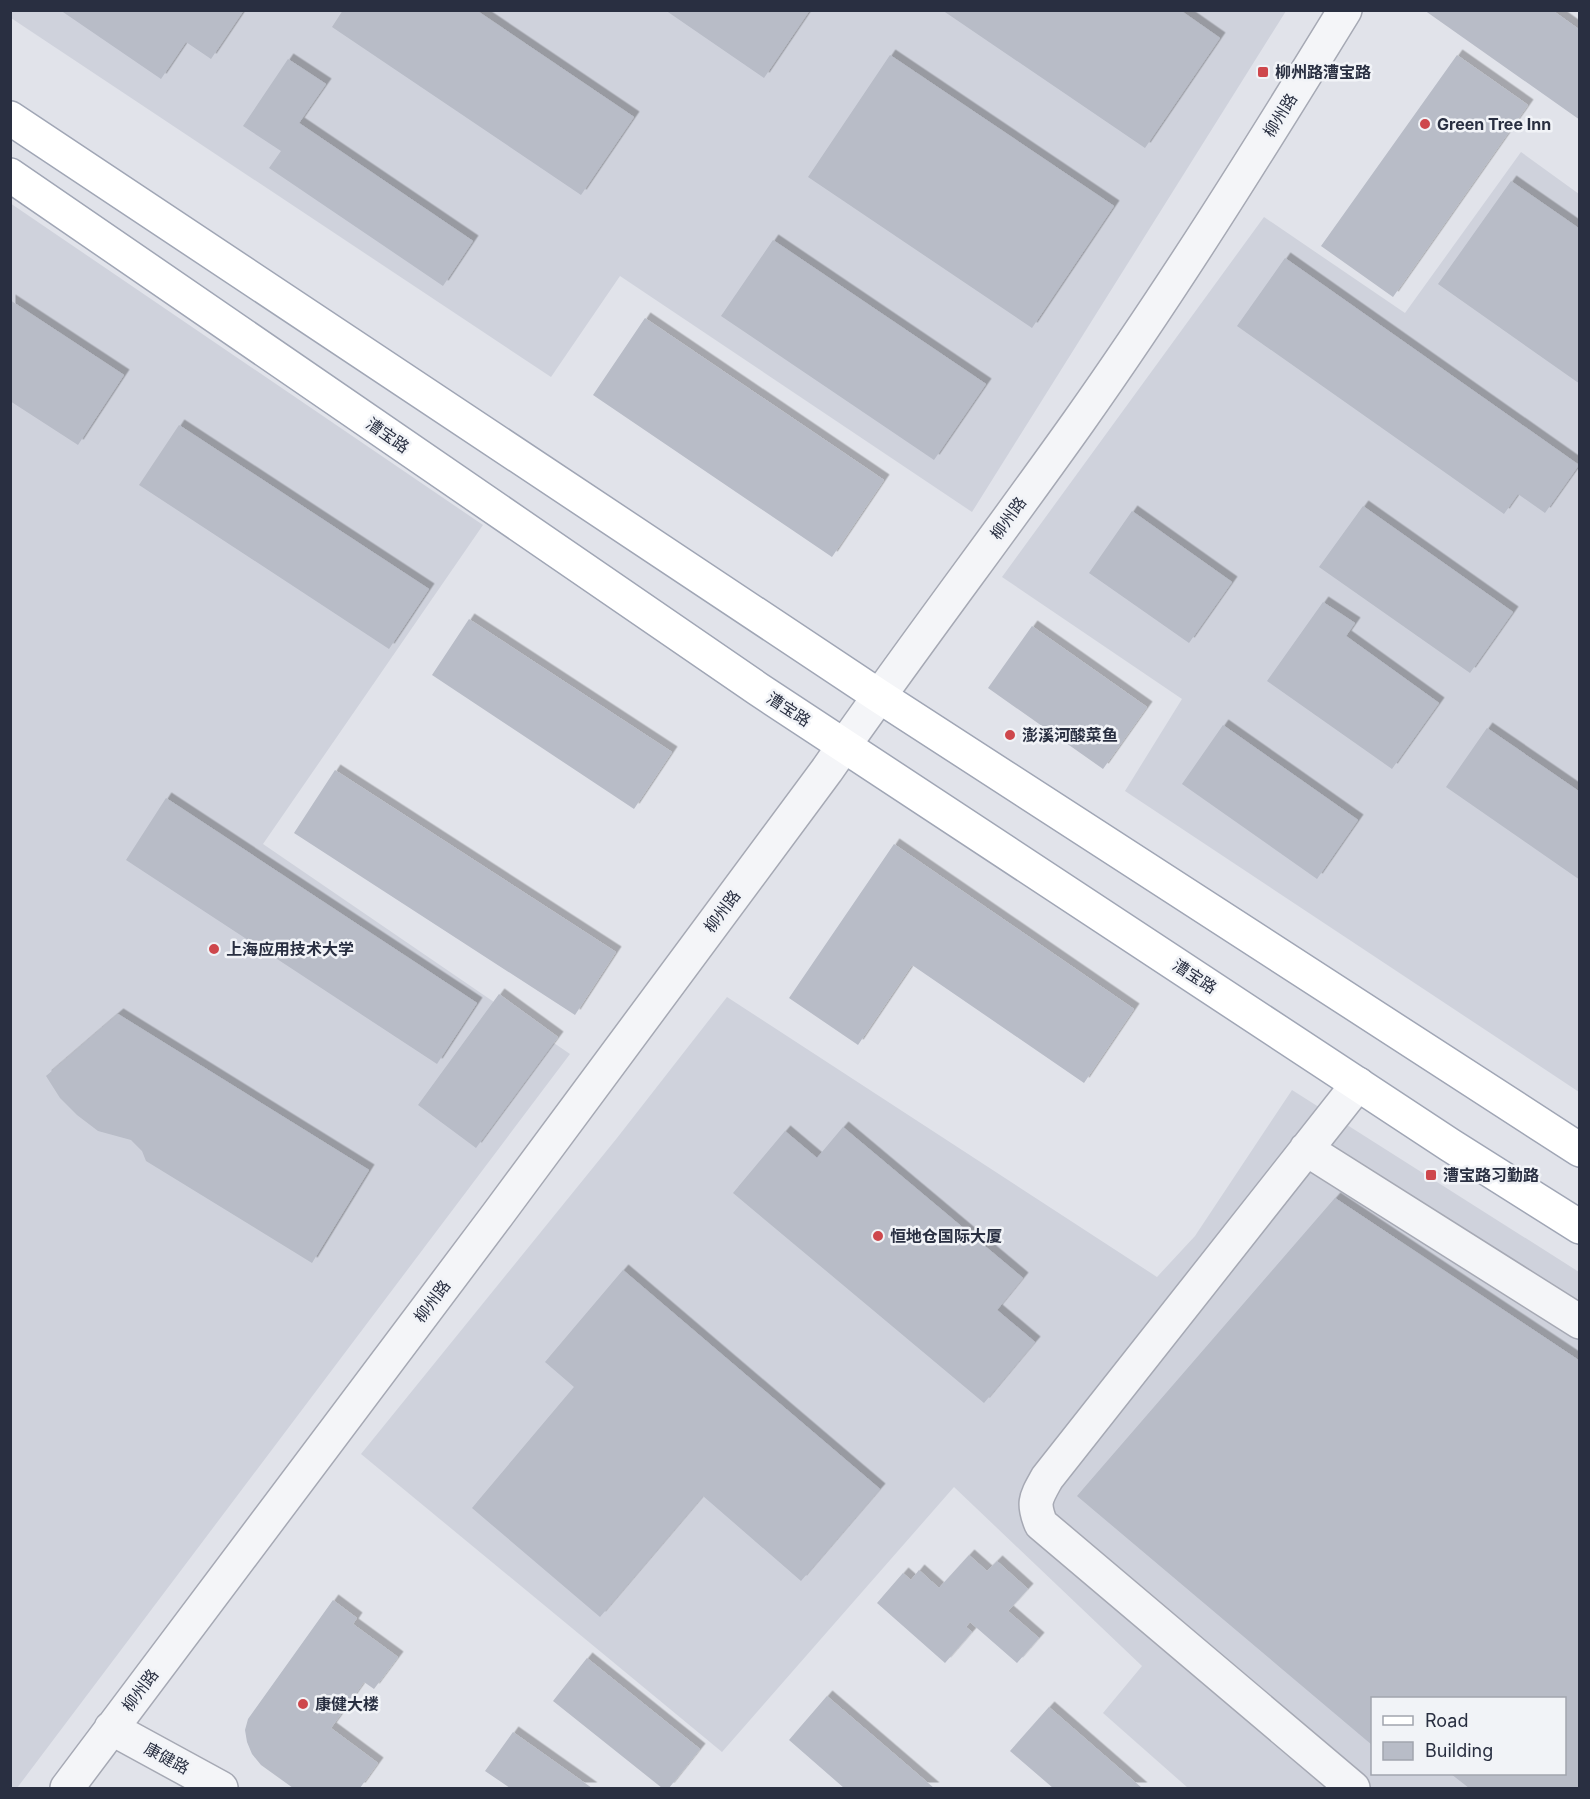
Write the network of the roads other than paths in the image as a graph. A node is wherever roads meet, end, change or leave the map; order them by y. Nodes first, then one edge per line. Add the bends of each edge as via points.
1 (1345, 10) edge
2 (10, 118) edge
3 (10, 175) edge
4 (879, 696) junction
5 (844, 745) junction
6 (1358, 1084) junction
7 (1306, 1149) junction
8 (1580, 1150) edge
9 (1580, 1227) edge
10 (1580, 1322) edge
11 (111, 1728) junction
12 (67, 1788) edge
13 (221, 1788) edge
14 (1353, 1788) edge

1 - 4 street, 柳州路 via 1231,195 1123,357
2 - 4 main road
3 - 5 main road, 漕宝路
4 - 5 street, 柳州路
4 - 8 main road
5 - 6 main road, 漕宝路
5 - 11 street, 柳州路
6 - 7 street
6 - 9 main road, 漕宝路
7 - 10 street
7 - 14 street via 1047,1478 1034,1508 1041,1524
11 - 12 street, 柳州路
11 - 13 street, 康健路

